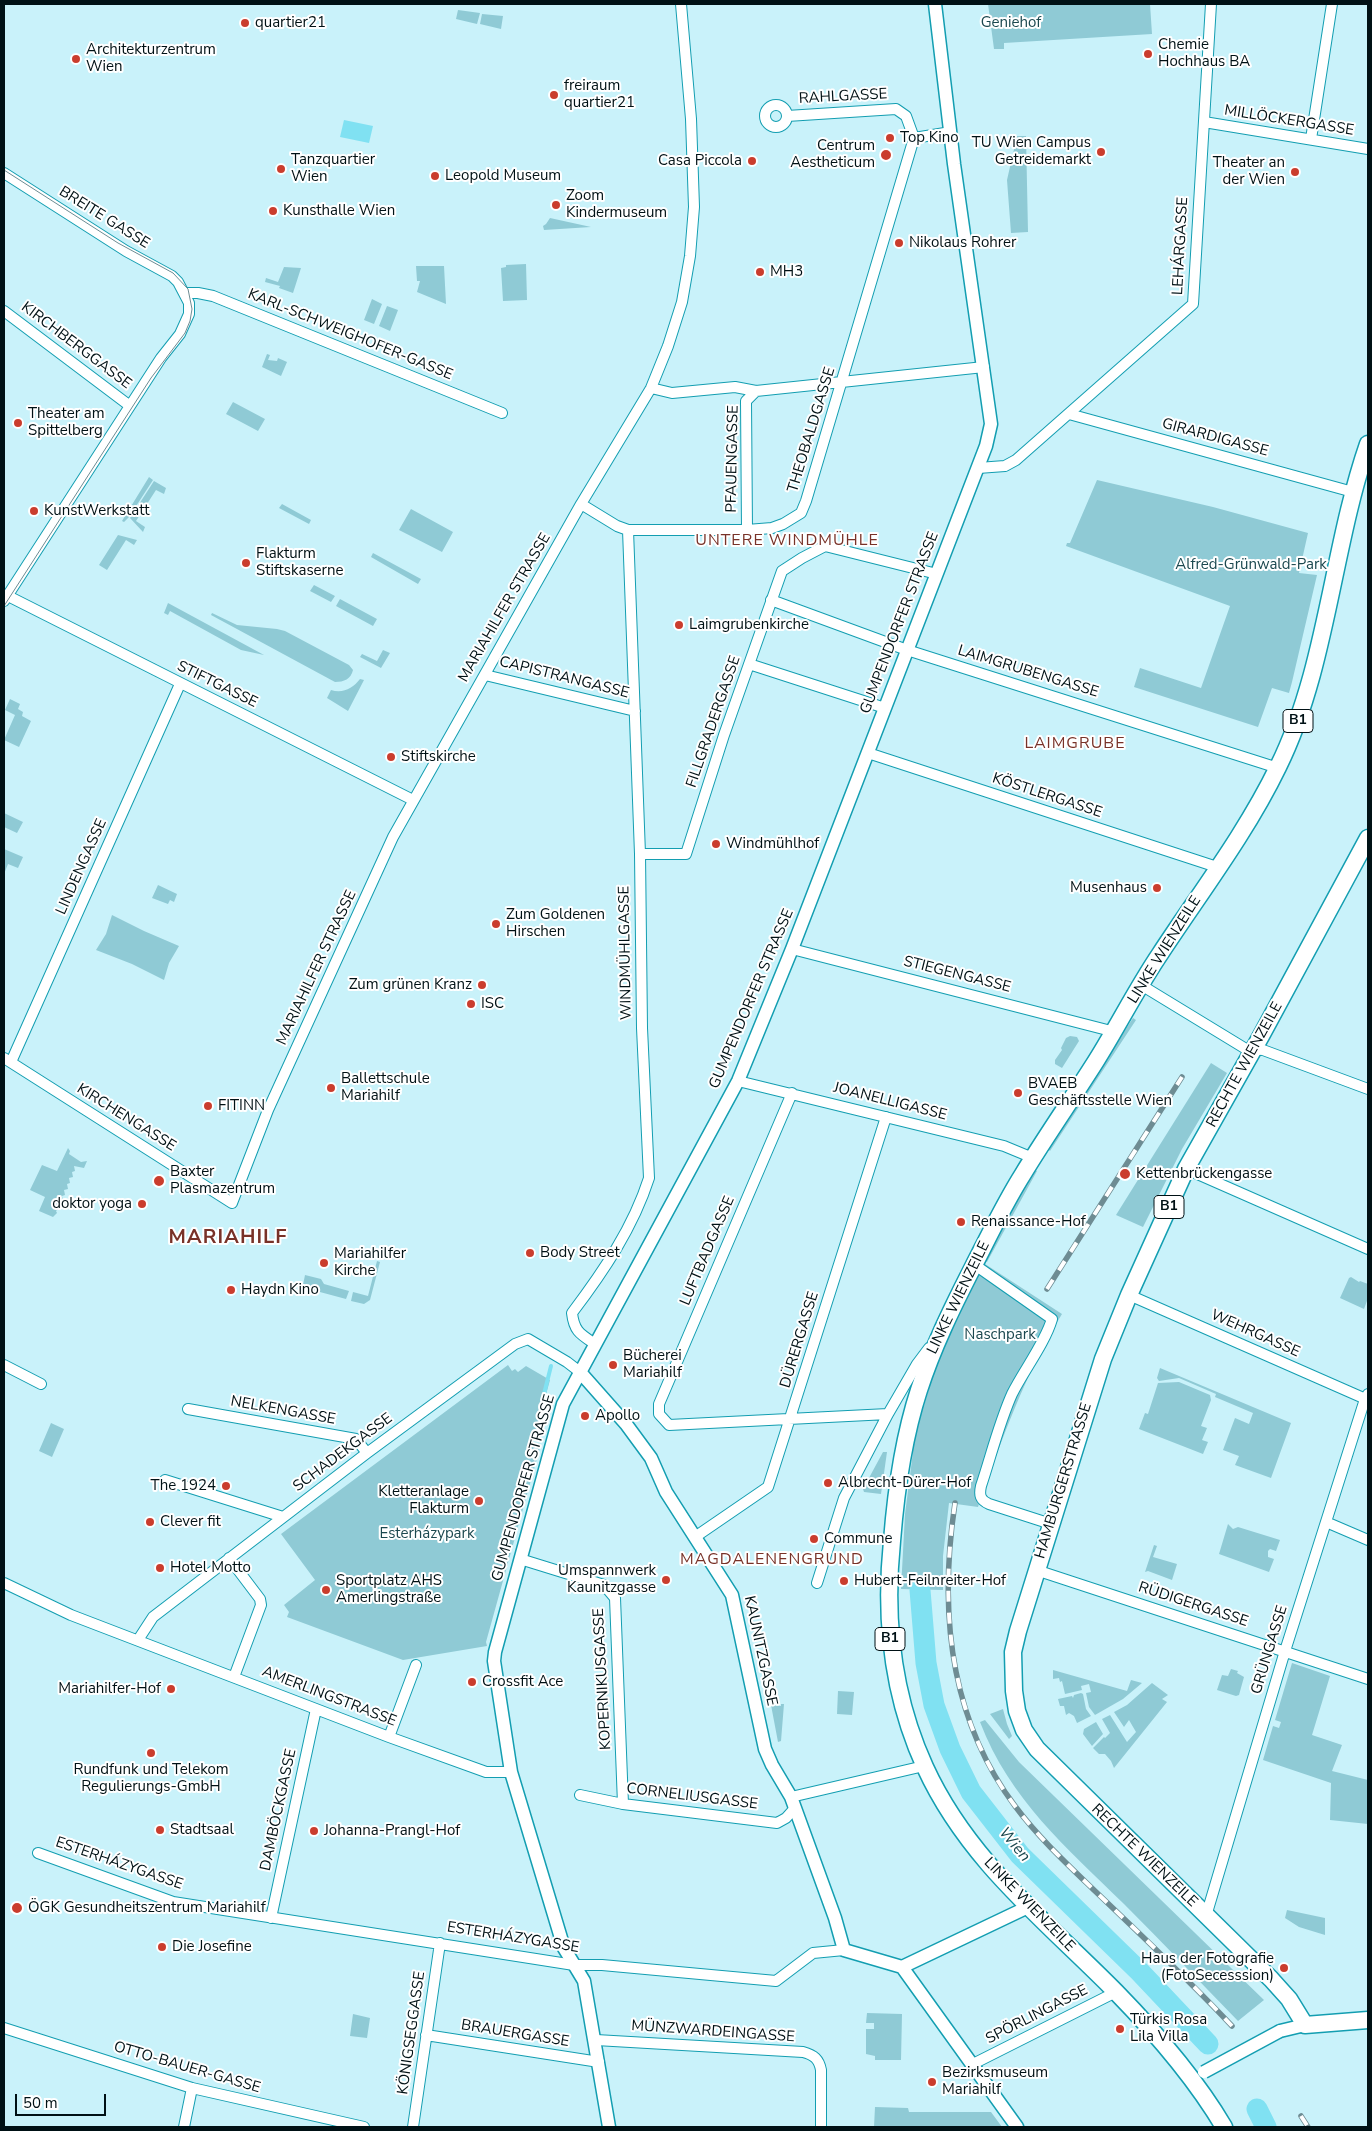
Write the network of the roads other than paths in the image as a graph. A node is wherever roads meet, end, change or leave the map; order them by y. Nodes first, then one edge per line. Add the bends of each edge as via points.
1 (681, 4) edge
2 (935, 4) edge
3 (1211, 4) edge
4 (1332, 4) edge
5 (787, 116) dead end
6 (1204, 122) junction
7 (950, 132) junction
8 (914, 138) junction
9 (1311, 140) junction
10 (1368, 149) edge
11 (4, 173) edge
12 (186, 293) junction
13 (4, 311) edge
14 (984, 367) junction
15 (842, 382) junction
16 (651, 388) junction
17 (756, 391) junction
18 (130, 406) junction
19 (502, 413) dead end
20 (1069, 414) junction
21 (1368, 444) edge
22 (978, 468) junction
23 (1354, 492) junction
24 (581, 504) junction
25 (628, 530) junction
26 (747, 530) junction
27 (937, 574) junction
28 (6, 599) edge
29 (771, 600) junction
30 (907, 650) junction
31 (749, 664) junction
32 (485, 675) junction
33 (180, 684) junction
34 (885, 708) junction
35 (635, 711) junction
36 (868, 753) junction
37 (1278, 768) junction
38 (414, 800) junction
39 (1368, 838) edge
40 (640, 854) junction
41 (1365, 856) edge
42 (1217, 867) junction
43 (792, 949) junction
44 (1141, 985) junction
45 (1114, 1032) junction
46 (1254, 1050) junction
47 (7, 1060) edge
48 (738, 1082) junction
49 (1368, 1089) edge
50 (792, 1093) junction
51 (886, 1116) junction
52 (1032, 1158) junction
53 (1186, 1169) junction
54 (232, 1203) joint
55 (1368, 1249) edge
56 (974, 1265) junction
57 (1129, 1295) junction
58 (938, 1338) junction
59 (595, 1344) junction
60 (4, 1365) edge
61 (580, 1372) junction
62 (41, 1384) dead end
63 (1367, 1398) edge
64 (188, 1409) dead end
65 (888, 1414) junction
66 (792, 1418) junction
67 (367, 1453) junction
68 (165, 1480) dead end
69 (283, 1517) junction
70 (1326, 1522) junction
71 (1051, 1524) junction
72 (695, 1537) junction
73 (1368, 1540) edge
74 (229, 1558) junction
75 (520, 1559) junction
76 (1036, 1570) junction
77 (4, 1583) edge
78 (817, 1583) dead end
79 (138, 1640) junction
80 (1285, 1652) junction
81 (416, 1665) dead end
82 (1012, 1671) joint
83 (234, 1677) junction
84 (1368, 1679) edge
85 (316, 1709) junction
86 (389, 1737) junction
87 (924, 1766) junction
88 (511, 1772) junction
89 (580, 1795) dead end
90 (793, 1803) junction
91 (623, 1804) junction
92 (38, 1853) dead end
93 (1028, 1907) junction
94 (1206, 1916) junction
95 (271, 1918) junction
96 (440, 1943) junction
97 (844, 1950) junction
98 (574, 1965) junction
99 (902, 1967) junction
100 (1116, 1992) junction
101 (1368, 2020) edge
102 (1305, 2025) junction
103 (4, 2028) edge
104 (426, 2035) junction
105 (596, 2040) junction
106 (599, 2062) junction
107 (971, 2065) junction
108 (1198, 2076) junction
109 (192, 2088) junction
110 (184, 2127) edge
111 (364, 2127) edge
112 (413, 2127) edge
113 (609, 2127) edge
114 (821, 2127) edge
115 (1017, 2127) edge
116 (1224, 2127) edge

1 - 16 street, MARIAHILFER STRASSE via 691,119 694,207 682,302
2 - 7 street, GUMPENDORFER STRASSE
3 - 6 street, LEHÁRGASSE
4 - 9 street
5 - 8 street, RAHLGASSE via 896,109 906,116
6 - 9 street, MILLÖCKERGASSE
6 - 20 street, LEHÁRGASSE via 1193,304
7 - 8 street
7 - 14 street, GUMPENDORFER STRASSE
8 - 15 street, THEOBALDGASSE
9 - 10 street, MILLÖCKERGASSE
11 - 12 street, BREITE GASSE via 126,251 172,276
12 - 18 street via 189,314 185,327
12 - 19 street, KARL-SCHWEIGHOFER-GASSE via 213,296
13 - 18 street, KIRCHBERGGASSE
14 - 15 street
14 - 22 street, GUMPENDORFER STRASSE via 991,424
15 - 17 street
15 - 26 street, THEOBALDGASSE via 801,513 777,526
16 - 17 street via 672,393 735,387
16 - 24 street, MARIAHILFER STRASSE
17 - 26 street, PFAUENGASSE via 746,401
18 - 28 street
20 - 22 street, LEHÁRGASSE via 1011,463
20 - 23 street, GIRARDIGASSE
21 - 23 main road, LINKE WIENZEILE / B1
22 - 27 street, GUMPENDORFER STRASSE
23 - 37 main road, LINKE WIENZEILE / B1 via 1308,688
24 - 25 street, THEOBALDGASSE
24 - 32 street, MARIAHILFER STRASSE
25 - 26 street, THEOBALDGASSE
25 - 35 street, WINDMÜHLGASSE
27 - 29 street, FILLGRADERGASSE via 825,546 782,571
27 - 30 street, GUMPENDORFER STRASSE
28 - 33 street, STIFTGASSE
29 - 30 street, LAIMGRUBENGASSE
29 - 31 street, FILLGRADERGASSE
30 - 34 street, GUMPENDORFER STRASSE
30 - 37 street, LAIMGRUBENGASSE
31 - 34 street
31 - 40 street, FILLGRADERGASSE via 686,854
32 - 35 street, CAPISTRANGASSE
32 - 38 street, MARIAHILFER STRASSE
33 - 38 street, STIFTGASSE
33 - 47 street, LINDENGASSE
34 - 36 street, GUMPENDORFER STRASSE
35 - 40 street, WINDMÜHLGASSE
36 - 42 street, KÖSTLERGASSE
36 - 43 street, GUMPENDORFER STRASSE
37 - 42 main road, LINKE WIENZEILE / B1
38 - 54 street, MARIAHILFER STRASSE via 393,837 268,1110
39 - 41 main road, RECHTE WIENZEILE / B1
40 - 59 street, WINDMÜHLGASSE via 648,1178 641,1202 611,1258 572,1313 573,1324 579,1333
41 - 46 main road, RECHTE WIENZEILE / B1
42 - 44 main road, LINKE WIENZEILE / B1
43 - 45 street, STIEGENGASSE
43 - 48 street, GUMPENDORFER STRASSE
44 - 45 main road, LINKE WIENZEILE / B1
44 - 46 street via 1242,1048
45 - 52 main road, LINKE WIENZEILE / B1
46 - 49 street via 1263,1050
46 - 53 main road, RECHTE WIENZEILE / B1
47 - 54 street, KIRCHENGASSE
48 - 50 street, JOANELLIGASSE
48 - 59 street, GUMPENDORFER STRASSE
50 - 51 street, JOANELLIGASSE
50 - 66 street, LUFTBADGASSE via 660,1404 659,1414 669,1425
51 - 52 street, JOANELLIGASSE via 1011,1148
51 - 66 street, DÜRERGASSE
52 - 56 main road, LINKE WIENZEILE / B1
53 - 55 street
53 - 57 main road, RECHTE WIENZEILE / B1
56 - 58 main road, LINKE WIENZEILE / B1
56 - 71 street via 1052,1319 1012,1396 980,1496 989,1504
57 - 63 street, WEHRGASSE
57 - 71 main road, HAMBURGERSTRASSE / B1 via 1103,1359
58 - 65 street via 917,1364
58 - 87 main road, LINKE WIENZEILE / B1 via 917,1396 906,1439 896,1500 889,1581 888,1620 896,1676 908,1725
59 - 61 street, GUMPENDORFER STRASSE
60 - 62 street
61 - 67 street, SCHADEKGASSE via 528,1339 515,1344
61 - 72 street, KAUNITZGASSE via 651,1458 666,1492
61 - 75 street, GUMPENDORFER STRASSE via 566,1396
63 - 70 street, GRÜNGASSE
64 - 67 street, NELKENGASSE via 356,1439
65 - 66 street
65 - 78 street via 844,1498
66 - 72 street, DÜRERGASSE via 768,1488
67 - 69 street, SCHADEKGASSE
68 - 69 street
69 - 74 street, SCHADEKGASSE
70 - 73 street
70 - 80 street, GRÜNGASSE
71 - 76 main road, HAMBURGERSTRASSE / B1
72 - 90 street, KAUNITZGASSE via 732,1595 765,1749
74 - 79 street, SCHADEKGASSE via 153,1617
74 - 83 street via 260,1599 261,1605
75 - 88 street, GUMPENDORFER STRASSE via 494,1662
75 - 91 street, KOPERNIKUSGASSE via 604,1585 614,1598
76 - 80 street, RÜDIGERGASSE
76 - 82 main road, HAMBURGERSTRASSE / B1 via 1018,1630
77 - 79 street, AMERLINGSTRASSE via 71,1615
79 - 83 street, AMERLINGSTRASSE
80 - 84 street, RÜDIGERGASSE
80 - 94 street, GRÜNGASSE
81 - 86 street
82 - 94 main road, RECHTE WIENZEILE / B1 via 1017,1711 1024,1730 1037,1749
83 - 85 street, AMERLINGSTRASSE
85 - 86 street, AMERLINGSTRASSE
85 - 95 street, DAMBÖCKGASSE
86 - 88 street, AMERLINGSTRASSE via 486,1772
87 - 90 street
87 - 93 main road, LINKE WIENZEILE / B1 via 965,1836 993,1872
88 - 98 street, GUMPENDORFER STRASSE via 564,1948
89 - 91 street, CORNELIUSGASSE
90 - 91 street, CORNELIUSGASSE via 786,1818 777,1822
90 - 97 street, KAUNITZGASSE
92 - 95 street, ESTERHÁZYGASSE via 173,1902
93 - 99 street
93 - 100 main road, LINKE WIENZEILE / B1
94 - 102 main road, RECHTE WIENZEILE / B1 via 1271,1979 1292,2003
95 - 96 street, ESTERHÁZYGASSE
96 - 98 street, ESTERHÁZYGASSE
96 - 104 street, KÖNIGSEGGASSE
97 - 98 street, ESTERHÁZYGASSE via 813,1953 776,1981
97 - 99 street, ESTERHÁZYGASSE
98 - 105 street, GUMPENDORFER STRASSE via 584,1981
99 - 107 street
100 - 107 street, SPÖRLINGASSE
100 - 108 main road, LINKE WIENZEILE / B1
101 - 102 main road
102 - 108 street, bridge via 1280,2031
103 - 109 street, OTTO-BAUER-GASSE
104 - 106 street, BRAUERGASSE
104 - 112 street, KÖNIGSEGGASSE
105 - 106 street, GUMPENDORFER STRASSE
105 - 114 street, MÜNZWARDEINGASSE via 813,2055 821,2070
106 - 113 street, GUMPENDORFER STRASSE
107 - 115 street
108 - 116 main road, LINKE WIENZEILE / B1
109 - 110 street
109 - 111 street, OTTO-BAUER-GASSE

